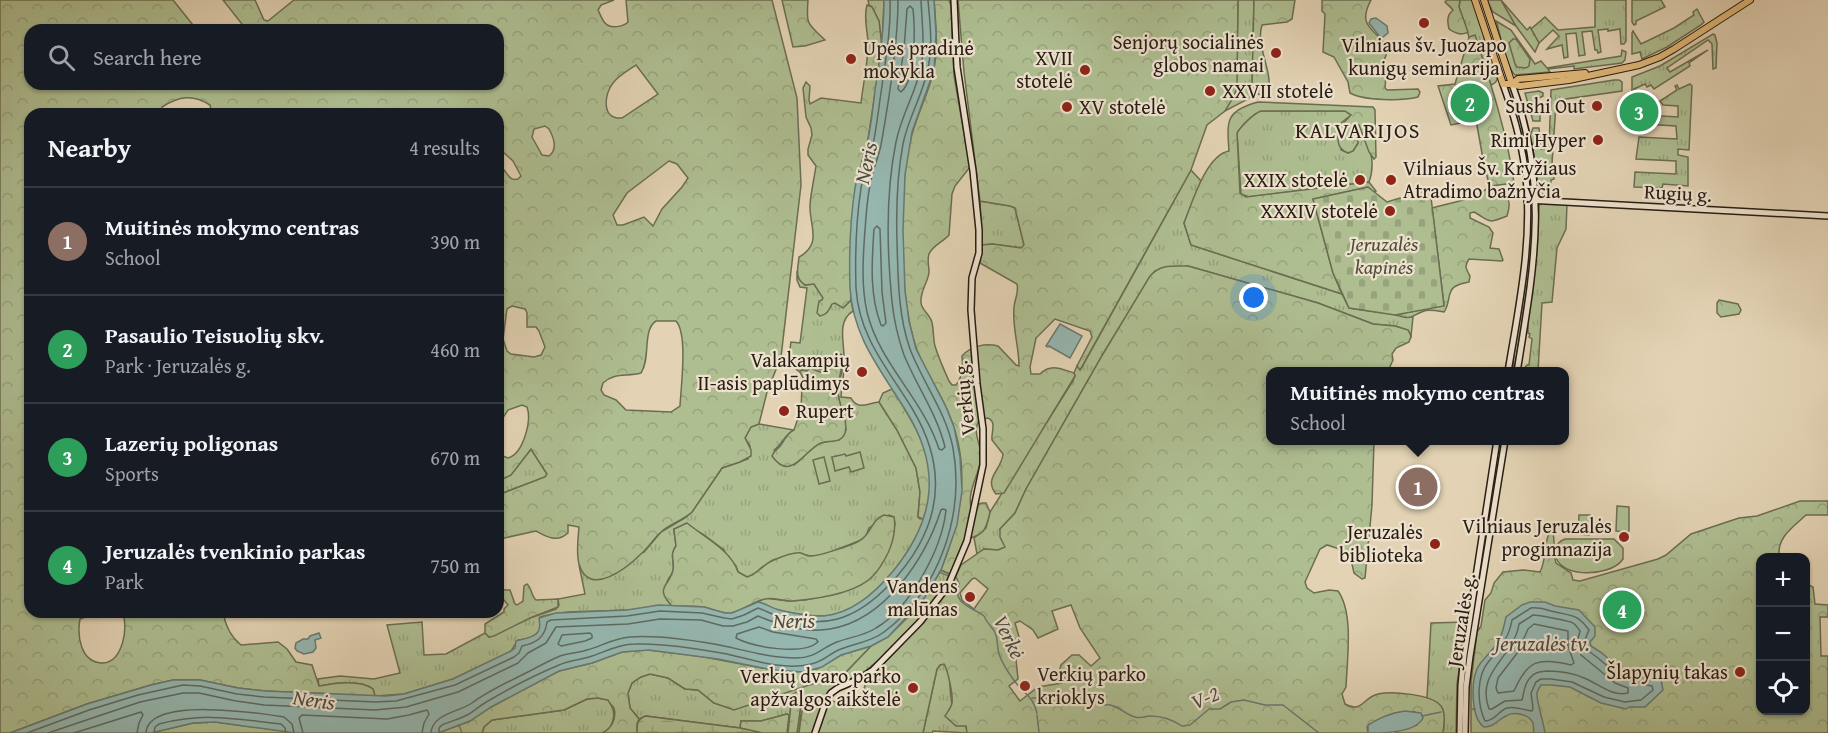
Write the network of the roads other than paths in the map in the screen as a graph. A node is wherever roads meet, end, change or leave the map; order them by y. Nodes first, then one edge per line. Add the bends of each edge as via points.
1 (954, 0) edge
2 (1475, 0) edge
3 (1484, 0) edge
4 (1750, 0) edge
5 (1503, 84) junction
6 (1512, 84) junction
7 (1527, 200) junction
8 (1536, 200) junction
9 (1828, 216) edge
10 (1509, 367) edge
11 (1517, 367) edge
12 (1496, 445) edge
13 (1504, 445) edge
14 (815, 733) edge
15 (1460, 733) edge
16 (1465, 733) edge

1 - 14 main road, Verkių g. via 957,67 979,230 980,253 972,278 971,310 983,465 967,541 948,586 920,622 873,670 831,693
2 - 5 main road
3 - 6 main road
4 - 6 main road via 1660,57 1639,65 1596,73 1557,74
5 - 6 main road
5 - 7 main road via 1520,142
6 - 8 main road via 1529,143
7 - 8 main road, Rugių g.
7 - 10 main road via 1526,262
8 - 9 main road, Rugių g.
8 - 11 main road via 1533,273
12 - 15 main road, Jeruzalės g. via 1464,655
13 - 16 main road, Jeruzalės g. via 1470,656

